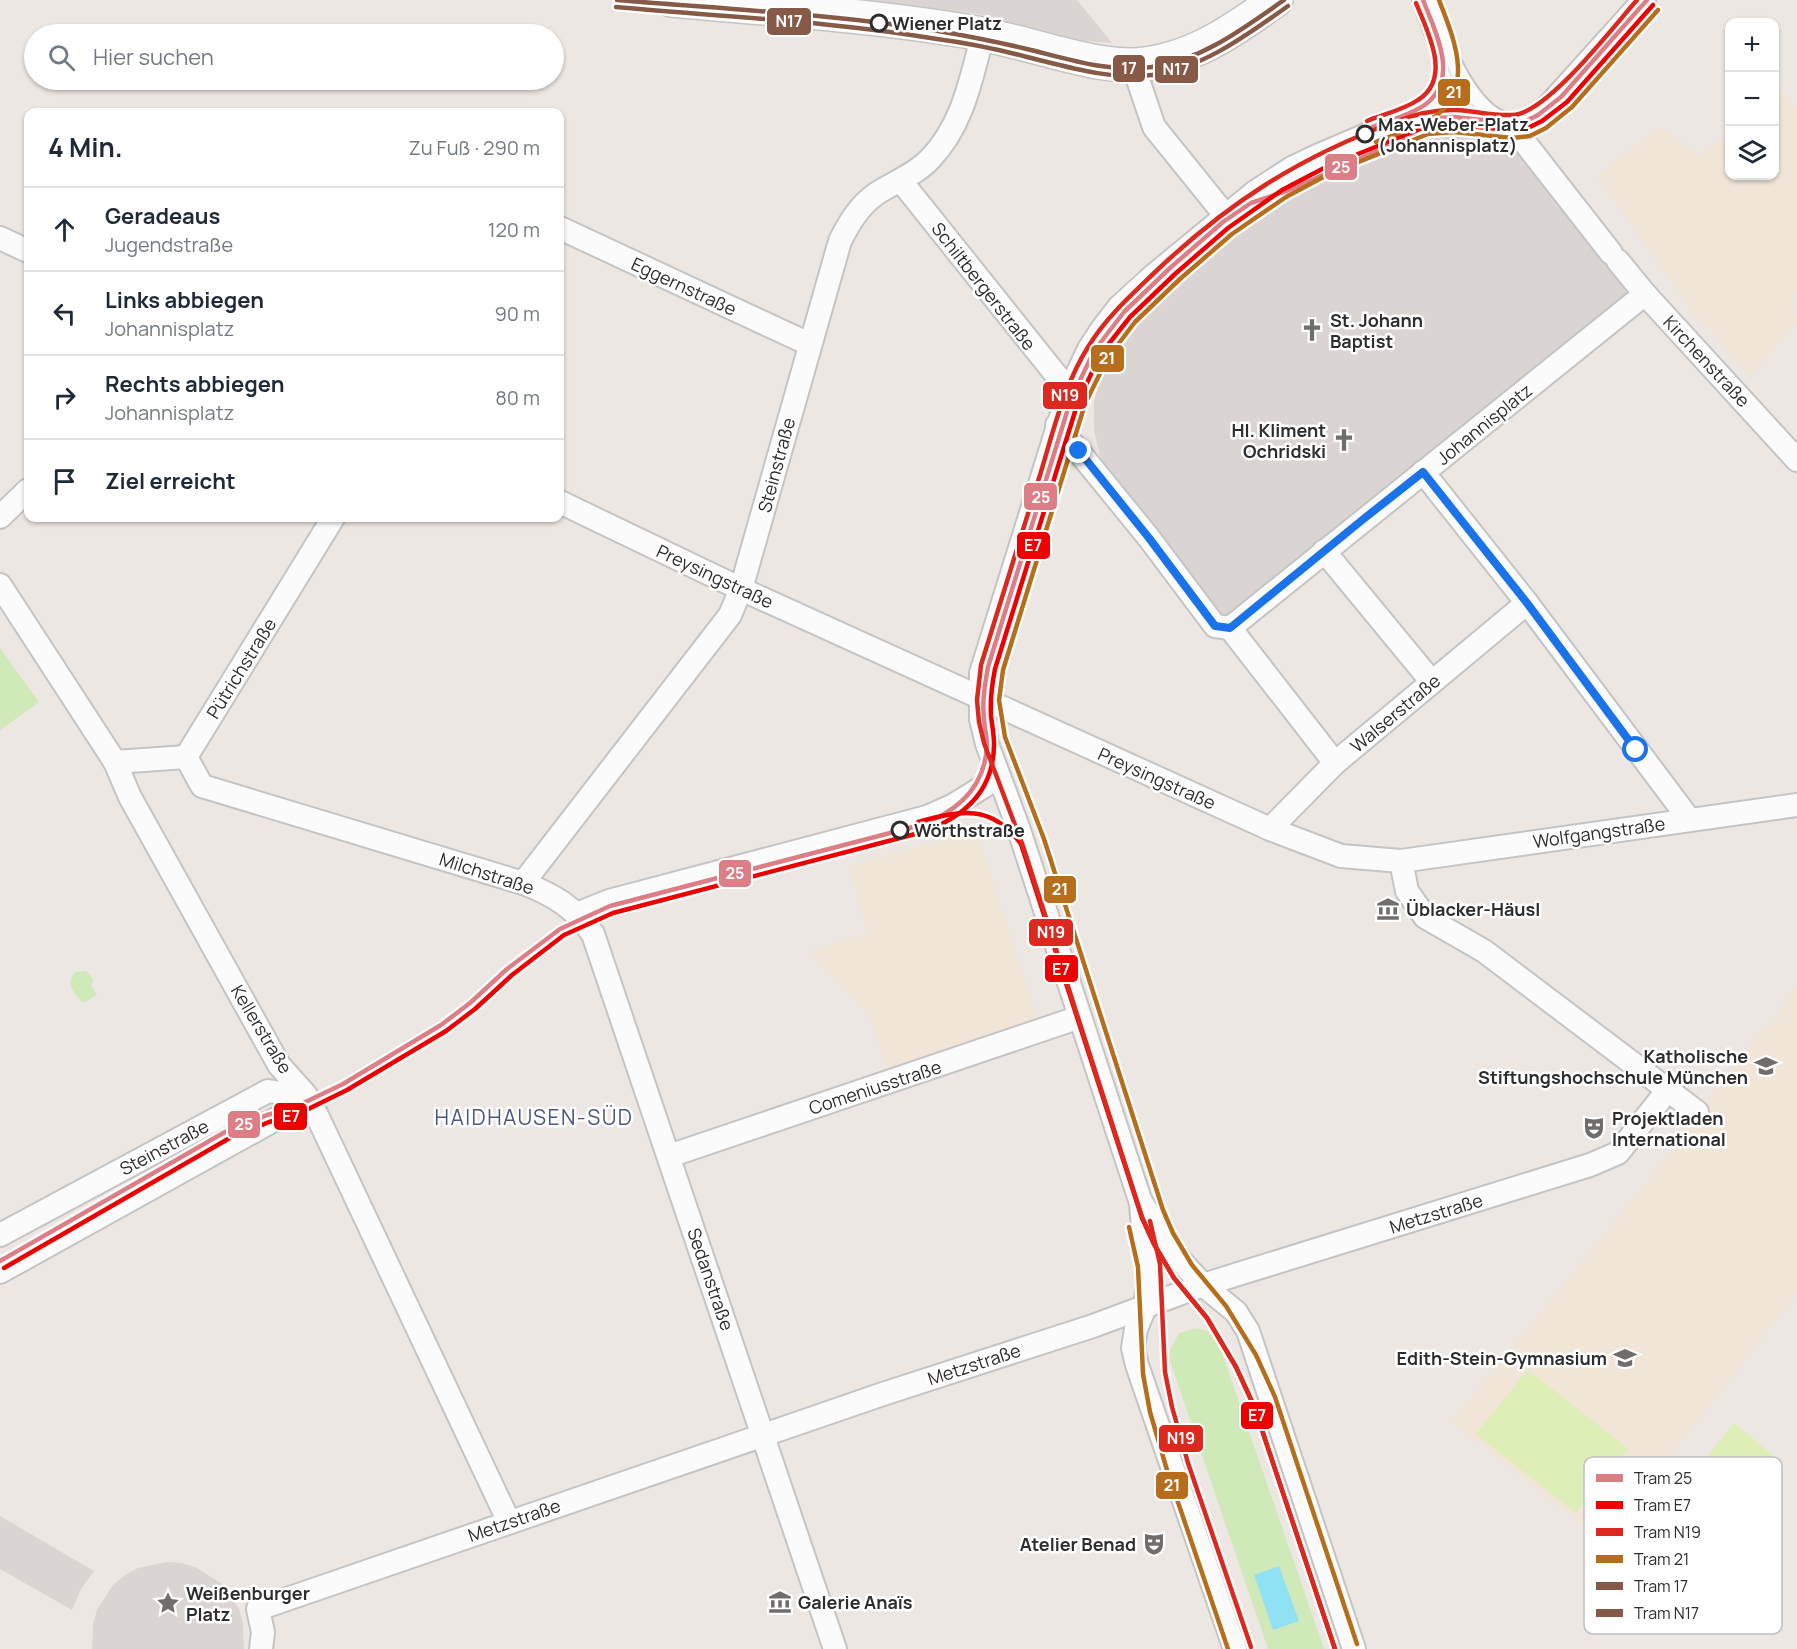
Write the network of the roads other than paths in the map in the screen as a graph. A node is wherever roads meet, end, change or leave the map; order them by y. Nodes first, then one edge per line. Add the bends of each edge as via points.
1 (671, 0) edge
2 (1276, 0) edge
3 (1424, 0) edge
4 (1644, 0) edge
5 (983, 34) junction
6 (1443, 51) junction
7 (1133, 65) junction
8 (1400, 120) junction
9 (1508, 124) junction
10 (901, 181) junction
11 (1225, 215) junction
12 (564, 230) edge
13 (0, 238) edge
14 (24, 249) edge
15 (1645, 294) junction
16 (809, 344) junction
17 (1069, 391) junction
18 (1058, 425) junction
19 (1797, 460) edge
20 (1423, 472) junction
21 (24, 494) edge
22 (564, 504) edge
23 (0, 517) edge
24 (331, 522) edge
25 (1324, 551) junction
26 (0, 585) edge
27 (741, 589) junction
28 (1527, 603) junction
29 (1230, 628) junction
30 (1432, 682) junction
31 (980, 698) junction
32 (186, 757) junction
33 (115, 762) junction
34 (1335, 763) junction
35 (999, 777) junction
36 (1797, 805) edge
37 (1689, 819) junction
38 (1270, 829) junction
39 (1401, 861) junction
40 (524, 883) junction
41 (577, 914) junction
42 (1080, 1017) junction
43 (1667, 1090) junction
44 (307, 1097) junction
45 (1697, 1112) dead end
46 (669, 1156) junction
47 (1140, 1200) junction
48 (0, 1235) edge
49 (0, 1272) edge
50 (1203, 1285) junction
51 (1145, 1307) junction
52 (762, 1435) junction
53 (509, 1522) junction
54 (261, 1649) edge
55 (835, 1649) edge
56 (1235, 1649) edge
57 (1354, 1649) edge

1 - 5 main road via 878,18
2 - 7 main road via 1205,46 1173,58
3 - 6 street, Kirchenstraße
4 - 9 street via 1543,112 1531,120
5 - 7 main road via 1092,61
5 - 10 street, Steinstraße via 965,101 949,137 929,161
6 - 8 street via 1447,75 1441,93 1426,108
6 - 9 street, Kirchenstraße via 1474,101 1488,116
7 - 11 street via 1154,127
8 - 9 street via 1449,114
8 - 11 street via 1292,168
9 - 15 street, Kirchenstraße
10 - 16 street, Steinstraße via 876,195 849,222
10 - 17 street, Schiltbergerstraße
11 - 17 street via 1119,307 1089,349
12 - 16 street, Eggernstraße
13 - 14 street
15 - 19 street, Kirchenstraße
15 - 20 street, Johannisplatz
16 - 27 street, Steinstraße
17 - 18 street
18 - 29 street via 1215,626
18 - 31 street via 981,673
20 - 25 street, Johannisplatz
20 - 28 street
21 - 23 street
22 - 27 street, Preysingstraße
24 - 32 street, Pütrichstraße
25 - 29 street, Johannisplatz
25 - 30 street
26 - 33 street, Kellerstraße
27 - 31 street, Preysingstraße
27 - 40 street, Steinstraße via 730,615
28 - 30 street, Walserstraße
28 - 37 street
29 - 34 street
30 - 34 street, Walserstraße
31 - 35 street via 984,731
31 - 38 street, Preysingstraße
32 - 33 street
32 - 40 street, Milchstraße via 202,786
33 - 44 street, Kellerstraße via 130,797 279,1065
34 - 38 street, Walserstraße
35 - 41 street via 927,817 609,901
35 - 42 street
36 - 37 street, Wolfgangstraße
37 - 39 street, Wolfgangstraße
38 - 39 street, Preysingstraße via 1341,856
39 - 43 street via 1407,891 1425,917 1484,951
40 - 41 street, Milchstraße
41 - 46 street, Sedanstraße via 593,934
42 - 46 street, Comeniusstraße
42 - 47 street
43 - 45 street
43 - 50 street, Metzstraße via 1618,1153 1590,1165
44 - 48 street, Steinstraße via 268,1091
44 - 49 street, Steinstraße via 283,1115
44 - 53 street, Kellerstraße
46 - 52 street, Sedanstraße
47 - 50 street via 1164,1239
47 - 51 street via 1148,1284
50 - 51 street, Metzstraße
50 - 57 street via 1236,1312 1248,1331
51 - 52 street, Metzstraße
51 - 56 street via 1133,1348 1137,1365
52 - 53 street, Metzstraße
52 - 55 street, Sedanstraße
53 - 54 street, Metzstraße via 258,1609 263,1632

